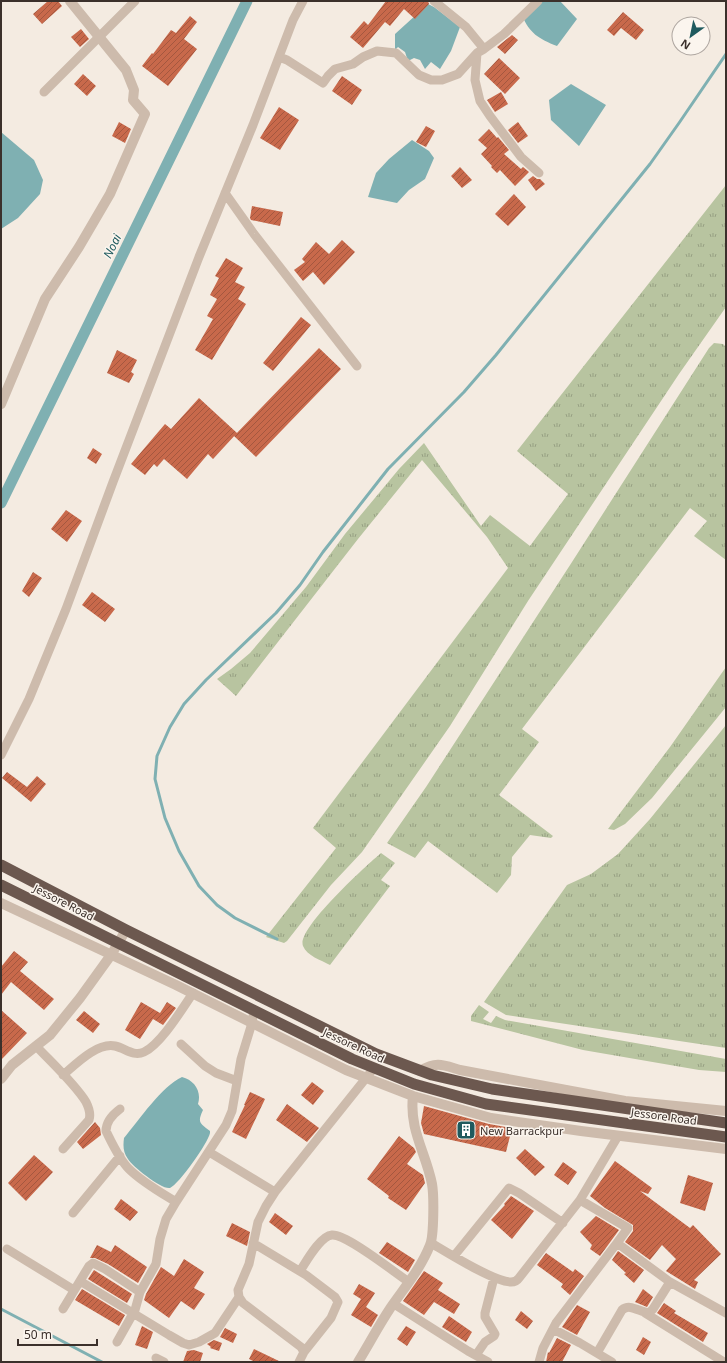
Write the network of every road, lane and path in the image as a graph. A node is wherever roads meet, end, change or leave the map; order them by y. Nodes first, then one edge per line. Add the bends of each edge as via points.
1 (70, 1) edge
2 (136, 1) edge
3 (303, 1) edge
4 (434, 1) edge
5 (538, 1) edge
6 (99, 36) junction
7 (480, 51) junction
8 (279, 57) junction
9 (44, 92) dead end
10 (539, 172) dead end
11 (225, 193) junction
12 (357, 366) dead end
13 (1, 404) edge
14 (1, 755) edge
15 (1, 865) edge
16 (1, 885) edge
17 (1, 903) edge
18 (126, 930) junction
19 (117, 943) junction
20 (111, 955) junction
21 (193, 993) junction
22 (254, 1010) junction
23 (252, 1023) junction
24 (182, 1044) dead end
25 (36, 1046) junction
26 (374, 1068) junction
27 (420, 1071) junction
28 (63, 1075) junction
29 (366, 1078) junction
30 (1, 1079) edge
31 (237, 1081) junction
32 (413, 1096) junction
33 (120, 1109) dead end
34 (726, 1111) edge
35 (726, 1123) edge
36 (618, 1136) junction
37 (726, 1137) edge
38 (63, 1149) dead end
39 (726, 1149) edge
40 (209, 1152) junction
41 (120, 1156) junction
42 (275, 1192) junction
43 (580, 1200) junction
44 (176, 1202) junction
45 (73, 1213) dead end
46 (563, 1223) junction
47 (253, 1243) junction
48 (617, 1243) junction
49 (431, 1244) junction
50 (7, 1248) dead end
51 (454, 1256) junction
52 (300, 1272) junction
53 (494, 1278) junction
54 (80, 1280) junction
55 (409, 1282) junction
56 (670, 1282) junction
57 (74, 1290) junction
58 (140, 1292) junction
59 (239, 1297) junction
60 (394, 1304) junction
61 (63, 1309) dead end
62 (645, 1313) junction
63 (726, 1313) edge
64 (133, 1314) junction
65 (553, 1329) junction
66 (117, 1342) dead end
67 (304, 1352) junction
68 (597, 1353) junction
69 (476, 1355) junction
70 (299, 1362) edge
71 (358, 1362) edge
72 (488, 1362) edge
73 (539, 1362) edge
74 (612, 1362) edge
75 (724, 1362) edge

1 - 6 street
2 - 6 street
3 - 8 street
4 - 7 street via 466,27
5 - 7 street via 504,34
6 - 9 street
6 - 13 street via 126,70 134,90 133,100 145,114 110,194 45,299
7 - 8 street via 458,74 442,80 431,80 419,75 396,53 376,51 352,64 335,69 324,83
7 - 10 street via 475,80 480,101 521,158
8 - 11 street
11 - 12 street
11 - 14 street via 66,609 29,699
15 - 18 highway
16 - 19 highway, Jessore Road
17 - 20 street
18 - 19 street
18 - 27 highway via 376,1054
19 - 20 street
19 - 22 highway, Jessore Road
20 - 21 street
20 - 25 street via 50,1035
21 - 23 street
21 - 28 street via 162,1035 144,1051 132,1053 114,1045 106,1046 86,1055
22 - 23 street
22 - 26 highway, Jessore Road
23 - 29 street
23 - 31 street
24 - 31 street via 205,1066
25 - 28 street
25 - 30 street via 12,1065
26 - 29 street
26 - 37 highway, Jessore Road via 414,1084 486,1104
27 - 34 street via 430,1065 442,1065 625,1101
27 - 35 highway via 492,1090
28 - 38 street via 86,1103 90,1115 85,1126
29 - 32 street
29 - 42 street
31 - 40 street via 232,1111
32 - 36 street via 491,1118
32 - 49 street via 415,1131 432,1186
33 - 41 street via 106,1126 106,1131
36 - 39 street
36 - 43 street
40 - 42 street
40 - 44 street
41 - 44 street via 129,1169
41 - 45 street
42 - 47 street via 258,1222
43 - 46 street
43 - 48 street via 628,1228
44 - 58 street via 166,1219 156,1264
46 - 51 street via 508,1188
46 - 53 street via 516,1281
47 - 52 street
47 - 59 street via 249,1264 238,1290
48 - 56 street
48 - 65 street
49 - 51 street
49 - 55 street
50 - 57 street
51 - 53 street
52 - 55 street via 316,1247 332,1235 356,1245
52 - 67 street via 335,1296 338,1302 331,1318
53 - 69 street via 485,1317 495,1334 485,1342
54 - 57 street
54 - 58 street via 92,1263
54 - 64 street
55 - 60 street
56 - 62 street via 653,1309
56 - 63 street
57 - 61 street
58 - 64 street
59 - 64 street via 215,1333 192,1345 183,1343
59 - 67 street
60 - 69 street
60 - 71 street
62 - 68 street via 626,1307
62 - 75 street
64 - 66 street
65 - 68 street
65 - 73 street
67 - 70 street
68 - 74 street
69 - 72 street

